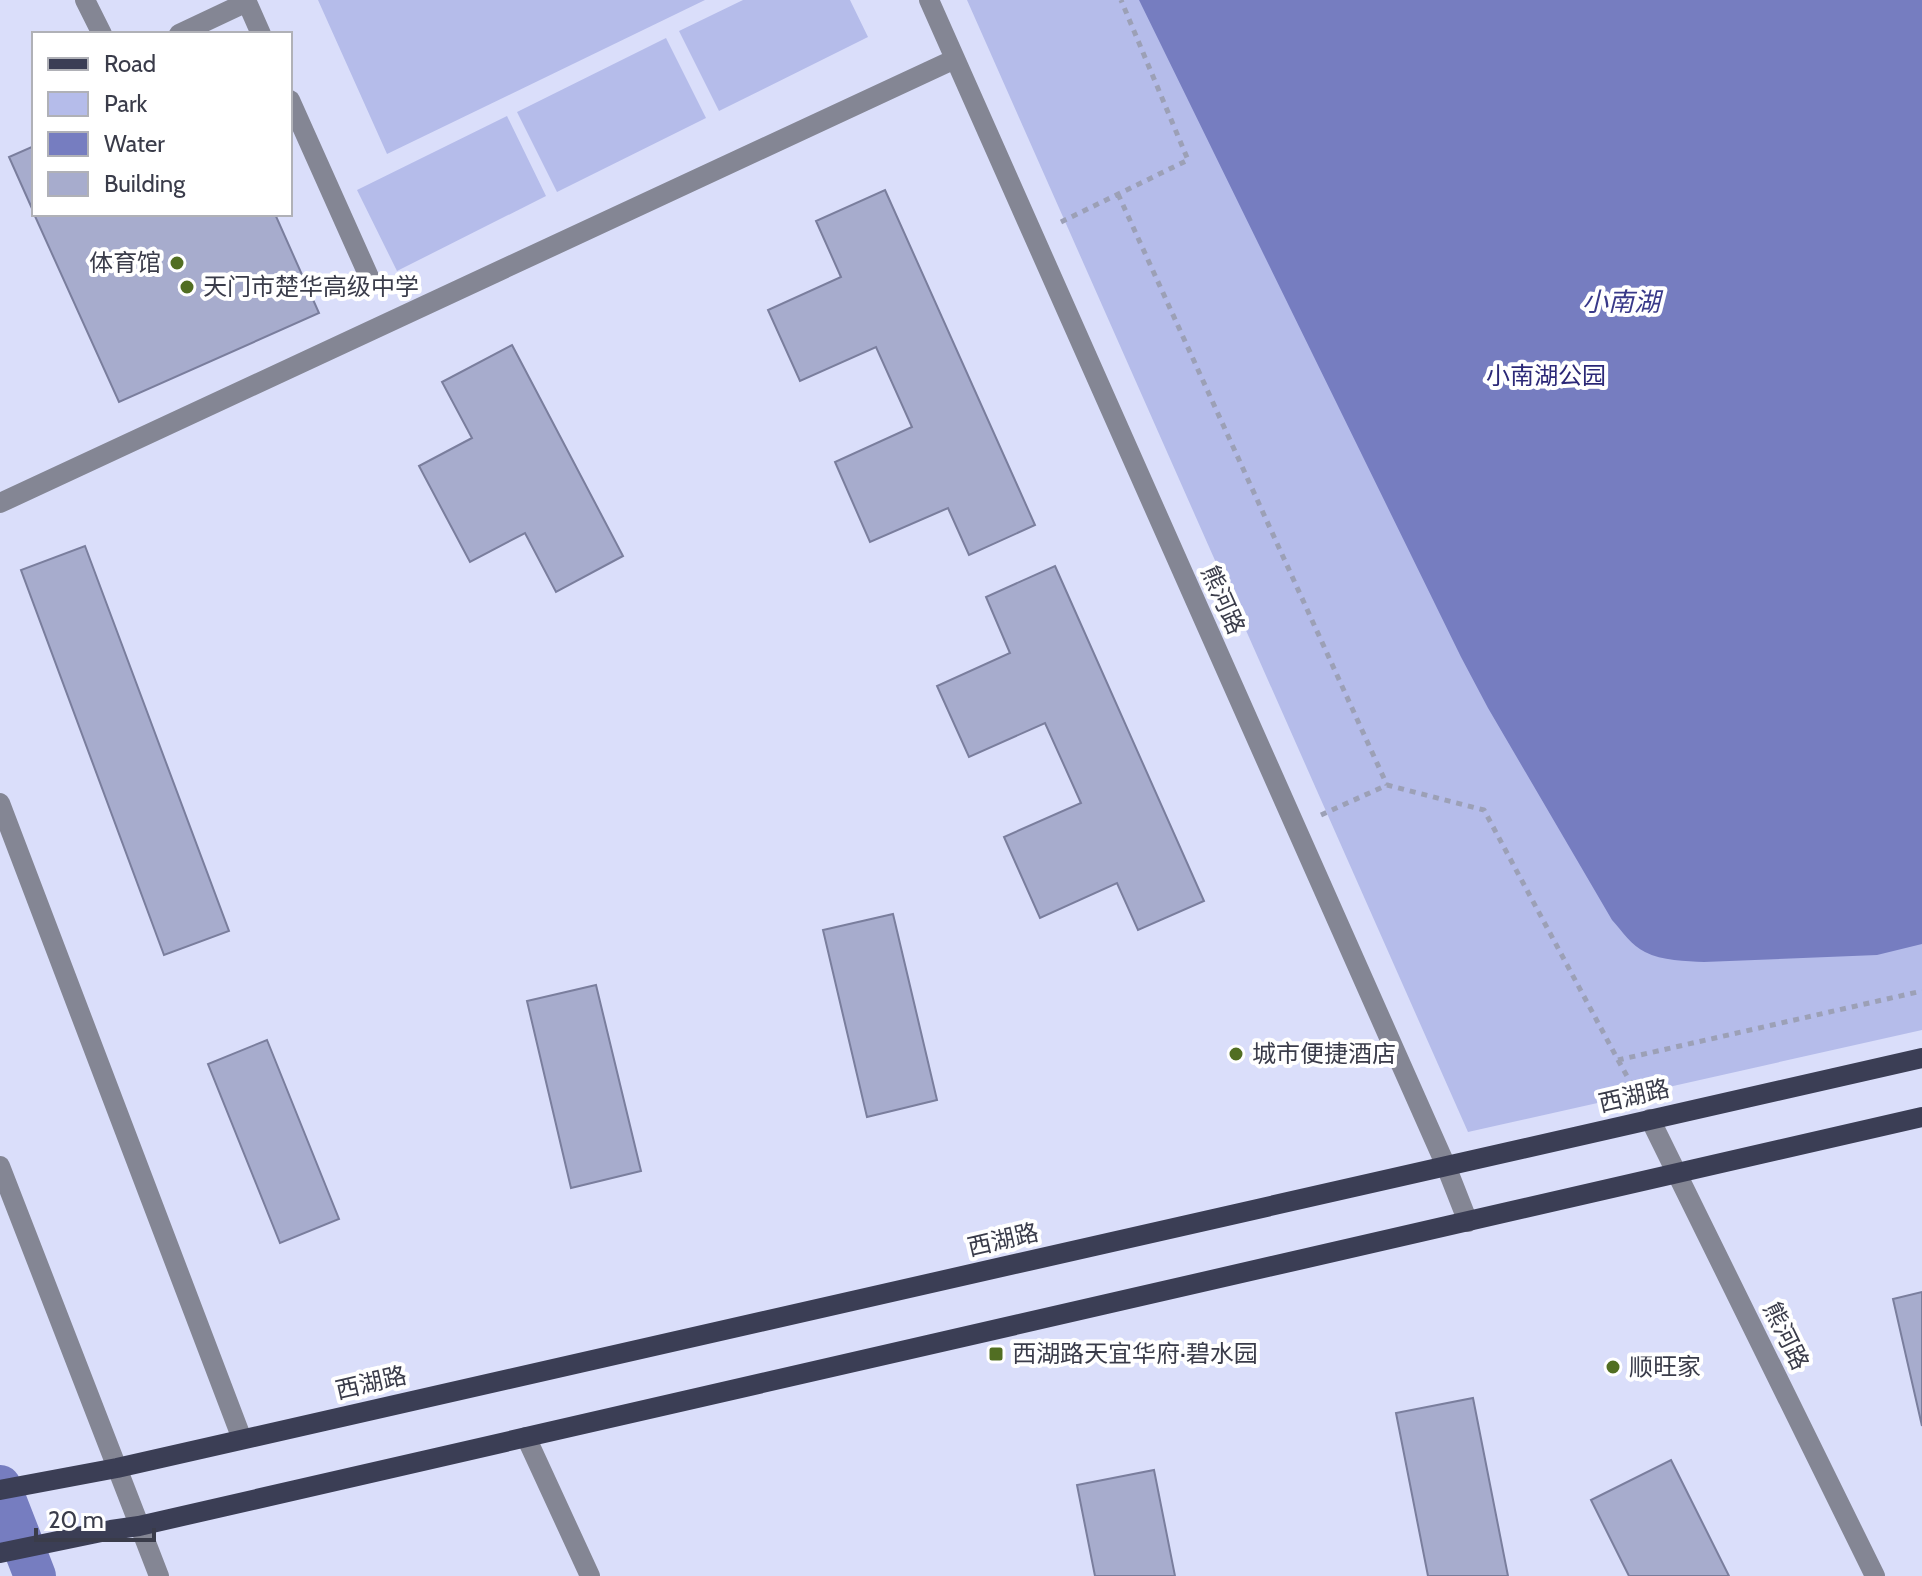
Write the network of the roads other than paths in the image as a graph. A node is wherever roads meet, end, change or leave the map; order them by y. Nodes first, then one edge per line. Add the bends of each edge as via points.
1 (85, 0) edge
2 (929, 0) edge
3 (246, 1) edge
4 (101, 32) edge
5 (183, 32) edge
6 (260, 32) edge
7 (955, 59) junction
8 (292, 104) edge
9 (370, 279) dead end
10 (0, 503) edge
11 (0, 803) edge
12 (1922, 1058) edge
13 (1922, 1117) edge
14 (1650, 1119) junction
15 (0, 1166) edge
16 (1446, 1166) junction
17 (1677, 1174) junction
18 (1468, 1222) junction
19 (526, 1437) junction
20 (242, 1439) junction
21 (117, 1468) junction
22 (0, 1490) edge
23 (139, 1526) junction
24 (0, 1553) edge
25 (159, 1576) edge
26 (590, 1576) edge
27 (1875, 1576) edge

1 - 4 street
2 - 7 street, 熊河路
3 - 5 street
3 - 6 street
7 - 10 street
7 - 16 street, 熊河路
8 - 9 street
11 - 20 street
12 - 14 main road, 西湖路
13 - 17 main road
14 - 16 main road, 西湖路
14 - 17 street, 熊河路
15 - 21 street
16 - 18 street, 熊河路
16 - 20 main road, 西湖路
17 - 18 main road
17 - 27 street, 熊河路
18 - 19 main road
19 - 23 main road
19 - 26 street
20 - 21 main road, 西湖路
21 - 22 main road, 西湖路
21 - 23 street
23 - 24 main road
23 - 25 street

